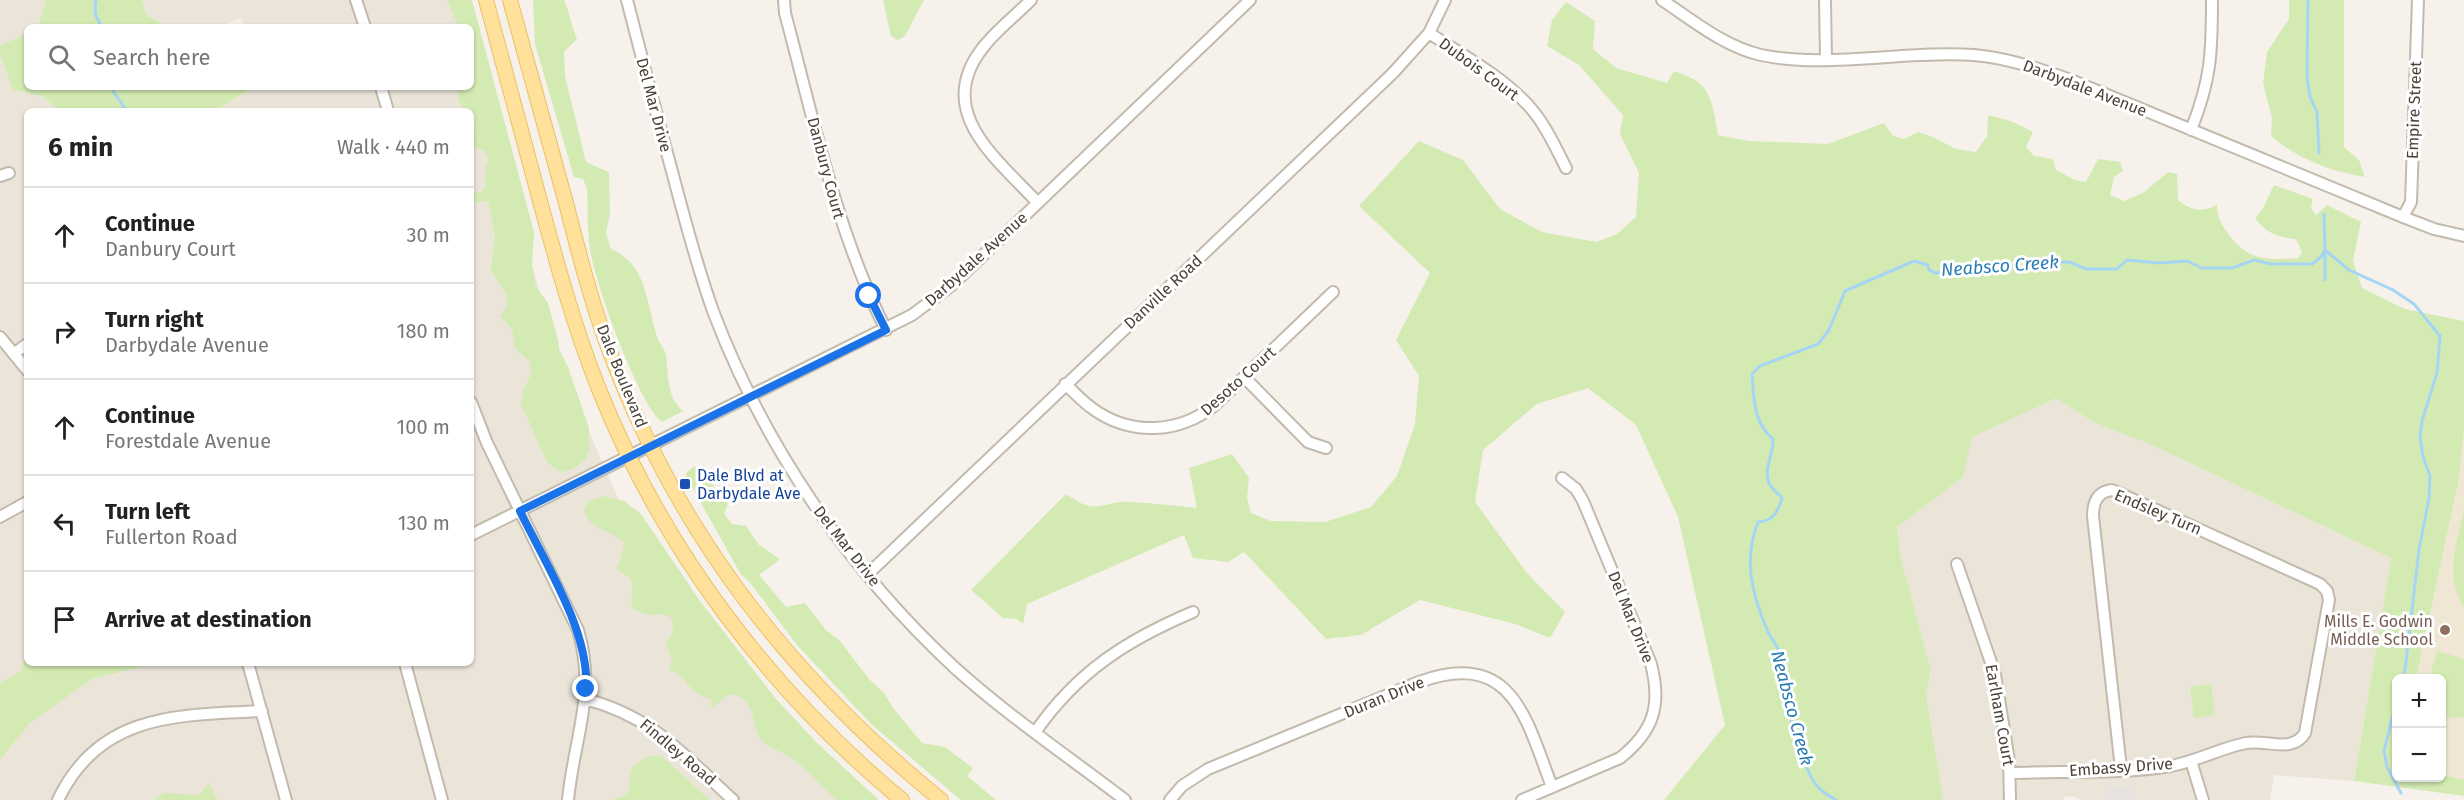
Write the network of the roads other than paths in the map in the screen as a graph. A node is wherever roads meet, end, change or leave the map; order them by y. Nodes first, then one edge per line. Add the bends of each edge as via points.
1 (356, 0) edge
2 (486, 0) edge
3 (510, 0) edge
4 (627, 0) edge
5 (784, 0) edge
6 (1031, 0) edge
7 (1250, 0) edge
8 (1445, 0) edge
9 (1662, 0) edge
10 (1825, 0) edge
11 (2212, 0) edge
12 (2418, 0) edge
13 (364, 24) edge
14 (1429, 33) junction
15 (1826, 58) junction
16 (382, 90) edge
17 (387, 108) edge
18 (2191, 130) junction
19 (1566, 168) dead end
20 (1038, 203) junction
21 (2403, 217) junction
22 (2464, 236) edge
23 (1333, 292) dead end
24 (886, 330) junction
25 (0, 337) edge
26 (24, 346) edge
27 (15, 354) junction
28 (24, 366) edge
29 (1244, 377) junction
30 (1065, 384) junction
31 (750, 396) junction
32 (474, 410) edge
33 (651, 447) junction
34 (1326, 448) dead end
35 (630, 457) junction
36 (1562, 478) dead end
37 (24, 504) edge
38 (520, 511) junction
39 (0, 517) edge
40 (474, 534) edge
41 (1957, 564) dead end
42 (868, 574) junction
43 (1193, 612) dead end
44 (249, 666) edge
45 (406, 666) edge
46 (585, 699) junction
47 (262, 711) junction
48 (1035, 731) junction
49 (2300, 741) joint
50 (2191, 761) junction
51 (2121, 769) junction
52 (2011, 773) junction
53 (1552, 787) junction
54 (58, 800) edge
55 (286, 800) edge
56 (442, 800) edge
57 (568, 800) edge
58 (733, 800) edge
59 (902, 800) edge
60 (941, 800) edge
61 (1125, 800) edge
62 (1170, 800) edge
63 (1522, 800) edge
64 (2010, 800) edge
65 (2203, 800) edge

1 - 13 street
2 - 35 main road, Dale Boulevard via 565,292 598,387
3 - 33 main road, Dale Boulevard via 598,319
4 - 31 street, Del Mar Drive via 697,264
5 - 24 street, Danbury Court via 842,225
6 - 20 street via 976,56 967,76 965,100 977,138
7 - 20 street, Darbydale Avenue
8 - 14 street, Danville Road
9 - 15 street, Darbydale Avenue via 1741,48 1780,58
10 - 15 street
11 - 18 street via 2210,70
12 - 21 street, Empire Street via 2411,202
14 - 19 street, Dubois Court via 1519,96 1538,118
14 - 30 street, Danville Road via 1393,73
15 - 18 street, Darbydale Avenue via 1945,54 2003,59 2043,70
16 - 17 street
18 - 21 street, Darbydale Avenue
20 - 24 street, Darbydale Avenue via 933,301
21 - 22 street, Darbydale Avenue
23 - 29 street, Desoto Court
24 - 31 street, Darbydale Avenue
25 - 27 street
26 - 27 street
27 - 28 street
29 - 30 street, Desoto Court via 1205,414 1162,428 1135,427 1106,417
29 - 34 street via 1308,442
30 - 42 street, Danville Road
31 - 33 street, Darbydale Avenue
31 - 42 street, Del Mar Drive via 812,500
32 - 38 street
33 - 35 street, Darbydale Avenue
33 - 60 main road, Dale Boulevard via 718,562 787,653 862,733
35 - 38 street, Darbydale Avenue
35 - 59 main road, Dale Boulevard via 668,528 733,625 802,707
36 - 53 street, Del Mar Drive via 1583,501 1651,664 1656,692 1648,730 1632,748 1606,766
37 - 39 street
38 - 40 street, Darbydale Avenue
38 - 46 street via 578,630 586,663
41 - 52 street, Earlham Court via 1995,674
42 - 48 street, Del Mar Drive via 956,668
43 - 48 street via 1138,638 1098,664 1064,694
44 - 47 street
45 - 56 street
46 - 57 street
46 - 58 street, Findley Road via 618,708 643,721
47 - 54 street via 173,717 136,726 87,756
47 - 55 street
48 - 61 street, Del Mar Drive
49 - 50 street, Embassy Drive via 2289,745 2250,742
49 - 51 street, Endsley Turn via 2307,728 2327,611 2329,597 2325,589 2109,490 2096,499 2093,516
50 - 51 street, Embassy Drive
50 - 65 street
51 - 52 street, Embassy Drive
52 - 64 street, Earlham Court
53 - 62 street, Duran Drive via 1524,715 1510,694 1486,678 1463,672 1419,682 1208,769 1182,786
53 - 63 street, Del Mar Drive

